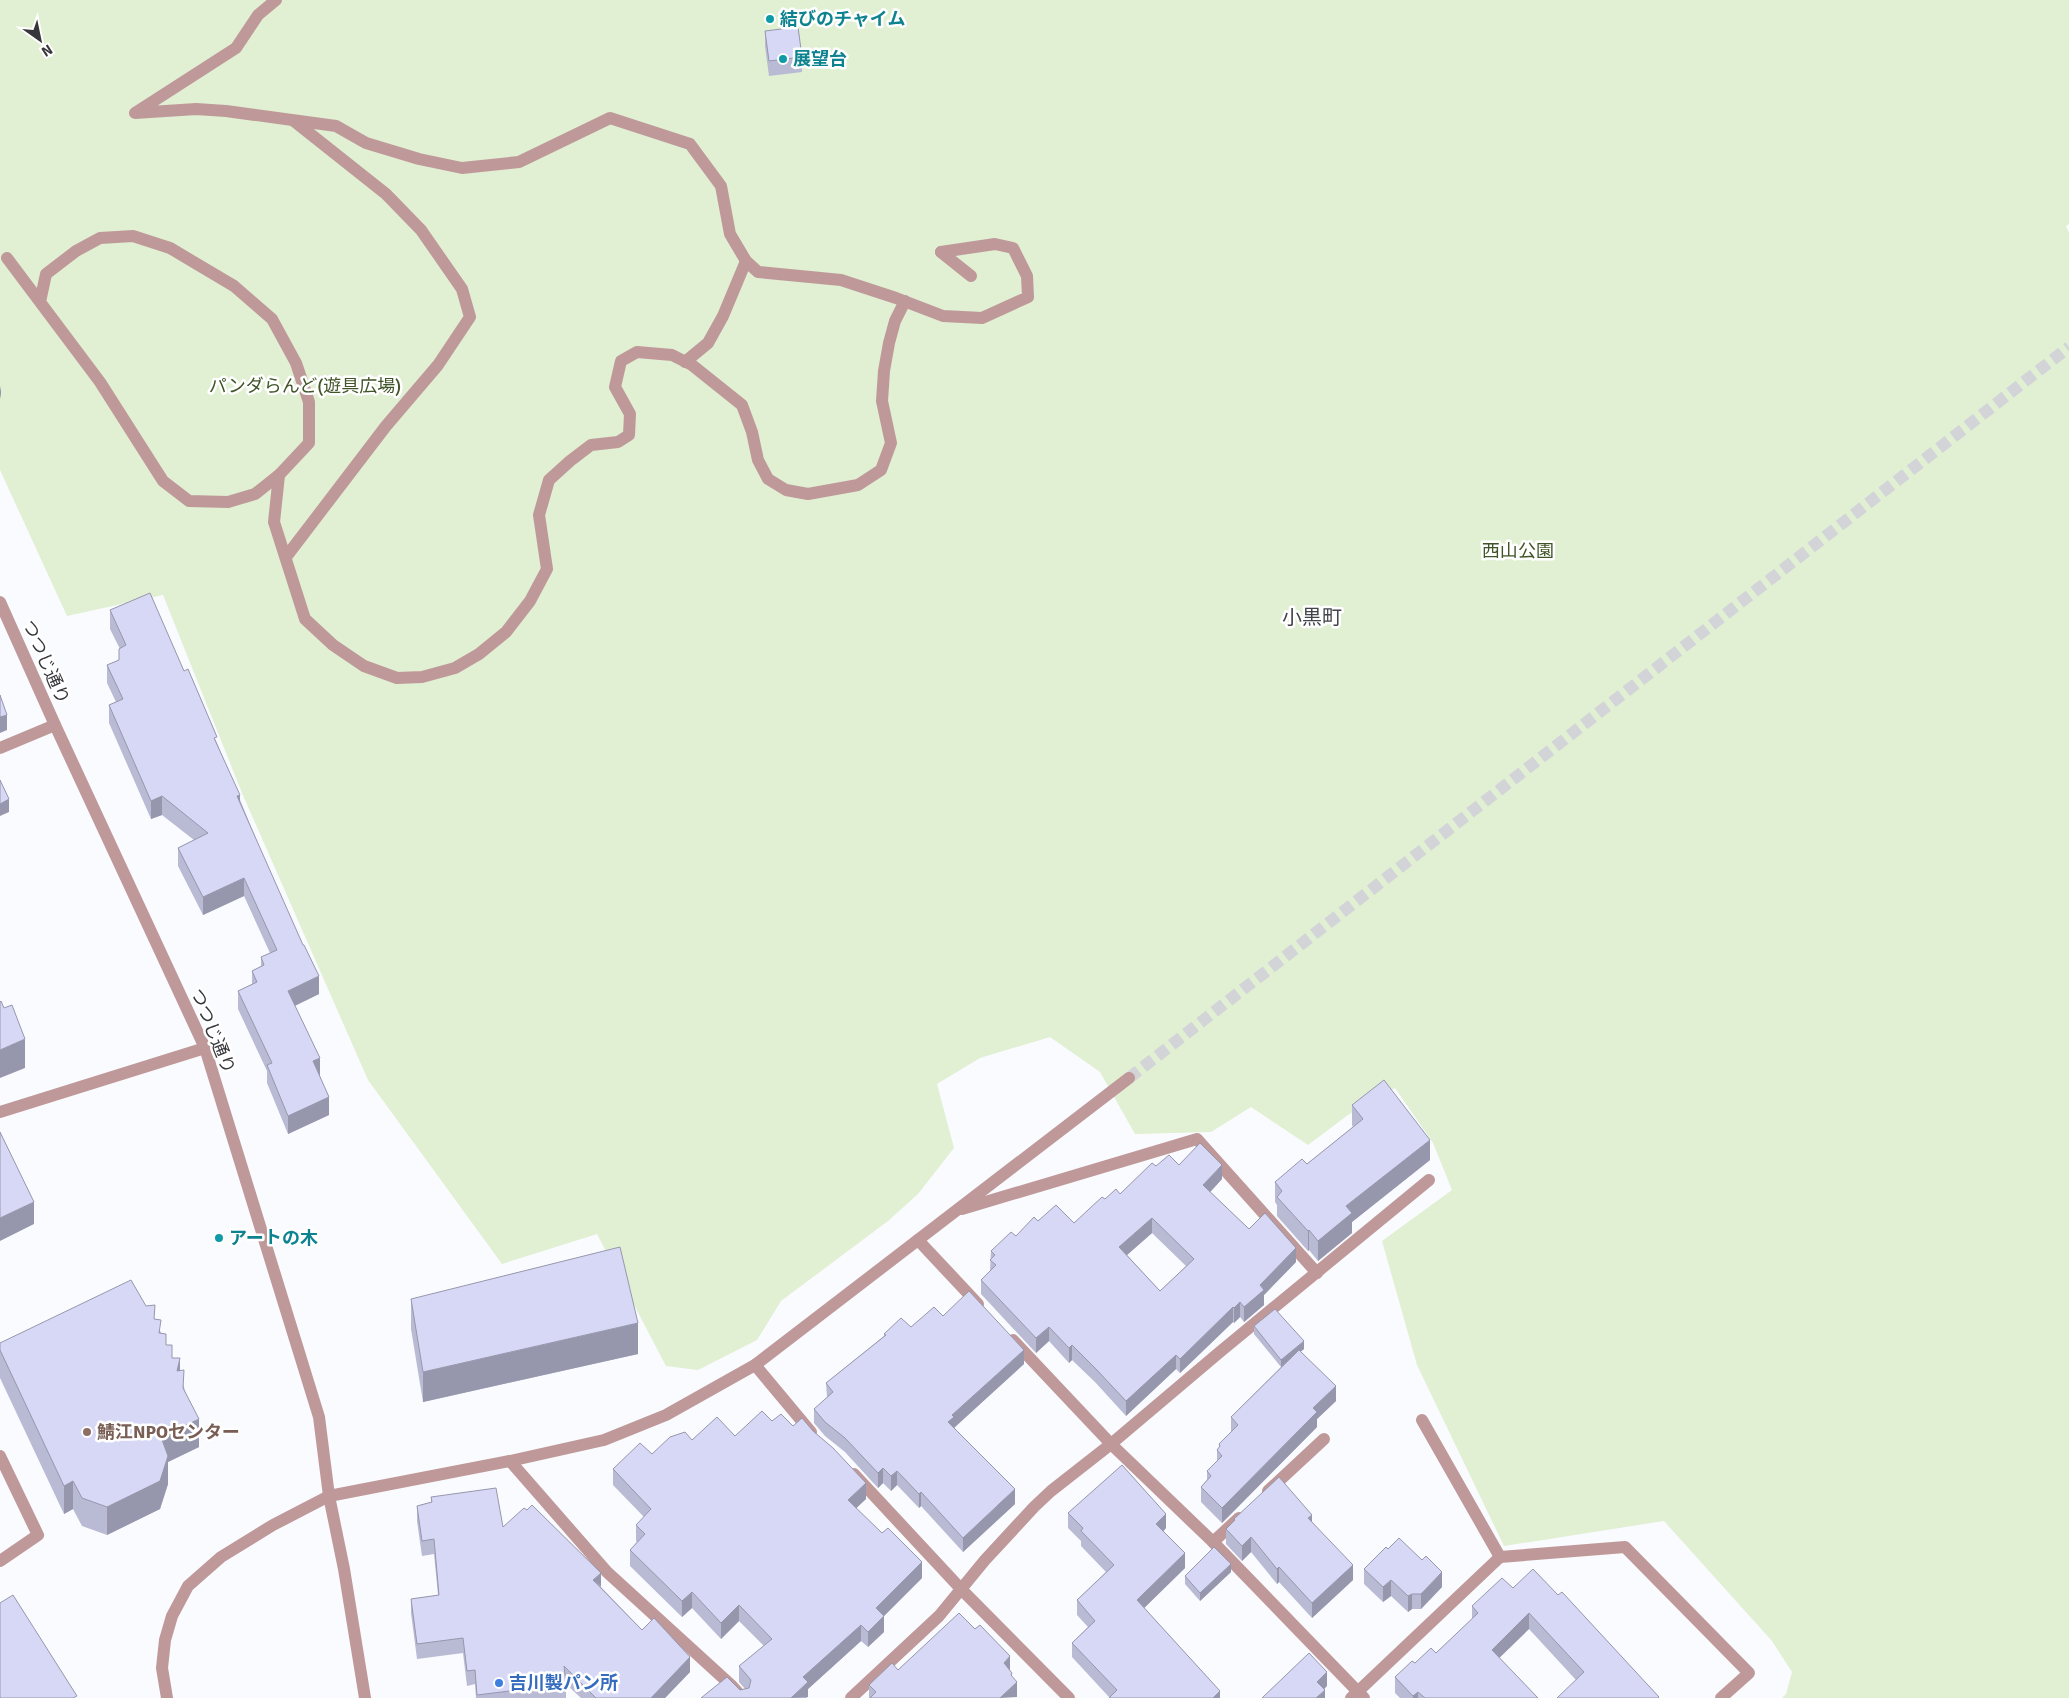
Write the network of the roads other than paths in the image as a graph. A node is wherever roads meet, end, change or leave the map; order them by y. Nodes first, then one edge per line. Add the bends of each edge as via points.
1 (276, 0) edge
2 (292, 120) junction
3 (7, 258) dead end
4 (746, 260) junction
5 (971, 276) dead end
6 (905, 301) junction
7 (40, 302) junction
8 (685, 362) junction
9 (279, 475) junction
10 (286, 557) junction
11 (0, 602) edge
12 (54, 725) junction
13 (0, 748) edge
14 (205, 1048) junction
15 (1128, 1078) tunnel mouth
16 (0, 1112) edge
17 (1429, 1180) dead end
18 (954, 1211) junction
19 (918, 1240) junction
20 (1317, 1272) junction
21 (985, 1310) edge
22 (1004, 1331) edge
23 (755, 1365) junction
24 (1422, 1420) dead end
25 (1324, 1439) dead end
26 (819, 1442) edge
27 (1111, 1444) junction
28 (0, 1456) edge
29 (510, 1461) junction
30 (846, 1465) edge
31 (328, 1496) junction
32 (1261, 1497) edge
33 (1248, 1510) edge
34 (1213, 1542) junction
35 (1500, 1557) junction
36 (0, 1561) edge
37 (961, 1589) junction
38 (1358, 1696) edge
39 (167, 1698) edge
40 (365, 1698) edge
41 (743, 1698) edge
42 (851, 1698) edge
43 (1069, 1698) edge
44 (1721, 1698) edge

1 - 2 street via 258,14 236,48 135,113 196,109
2 - 4 street via 336,126 366,143 462,168 519,162 610,118 690,144 721,186 730,234
2 - 10 street via 386,194 421,230 462,289 470,317 438,366 386,426
3 - 7 street
4 - 6 street via 758,272 841,280
4 - 8 street via 708,343
5 - 6 street via 940,252 995,244 1013,248 1027,276 1028,297 982,318 943,316
6 - 8 street via 895,321 884,372 882,401 891,444 881,470 858,485 808,494 786,490 768,479 758,460 742,405
7 - 9 street via 100,382 163,481 189,501 228,502 255,494
7 - 9 street via 46,274 100,238 133,236 170,248 234,286 272,319 296,363 309,402 310,443
8 - 10 street via 672,355 637,352 621,360 615,387 630,414 629,435 618,442 591,446 549,480 539,515 547,569 530,601 506,632 480,654 455,668 422,677 397,678 364,666 304,620
9 - 10 street via 274,522
11 - 12 street, つつじ通り
12 - 13 street
12 - 14 street, つつじ通り
14 - 16 street
14 - 31 street, つつじ通り via 319,1418
15 - 18 street
17 - 20 street
18 - 19 street
18 - 20 street via 1197,1139
19 - 21 street
19 - 23 street
20 - 27 street
22 - 27 street
23 - 26 street
23 - 29 street via 666,1415 613,1436
24 - 35 street
25 - 32 street
27 - 34 street
27 - 37 street via 1034,1507
28 - 36 street via 38,1536
29 - 31 street
29 - 41 street via 607,1572
30 - 37 street
31 - 39 street via 221,1556 188,1586 164,1640 162,1668
31 - 40 street, つつじ通り via 344,1569
33 - 34 street
34 - 38 street
35 - 38 street
35 - 44 street via 1625,1547 1749,1673
37 - 42 street via 939,1616
37 - 43 street

